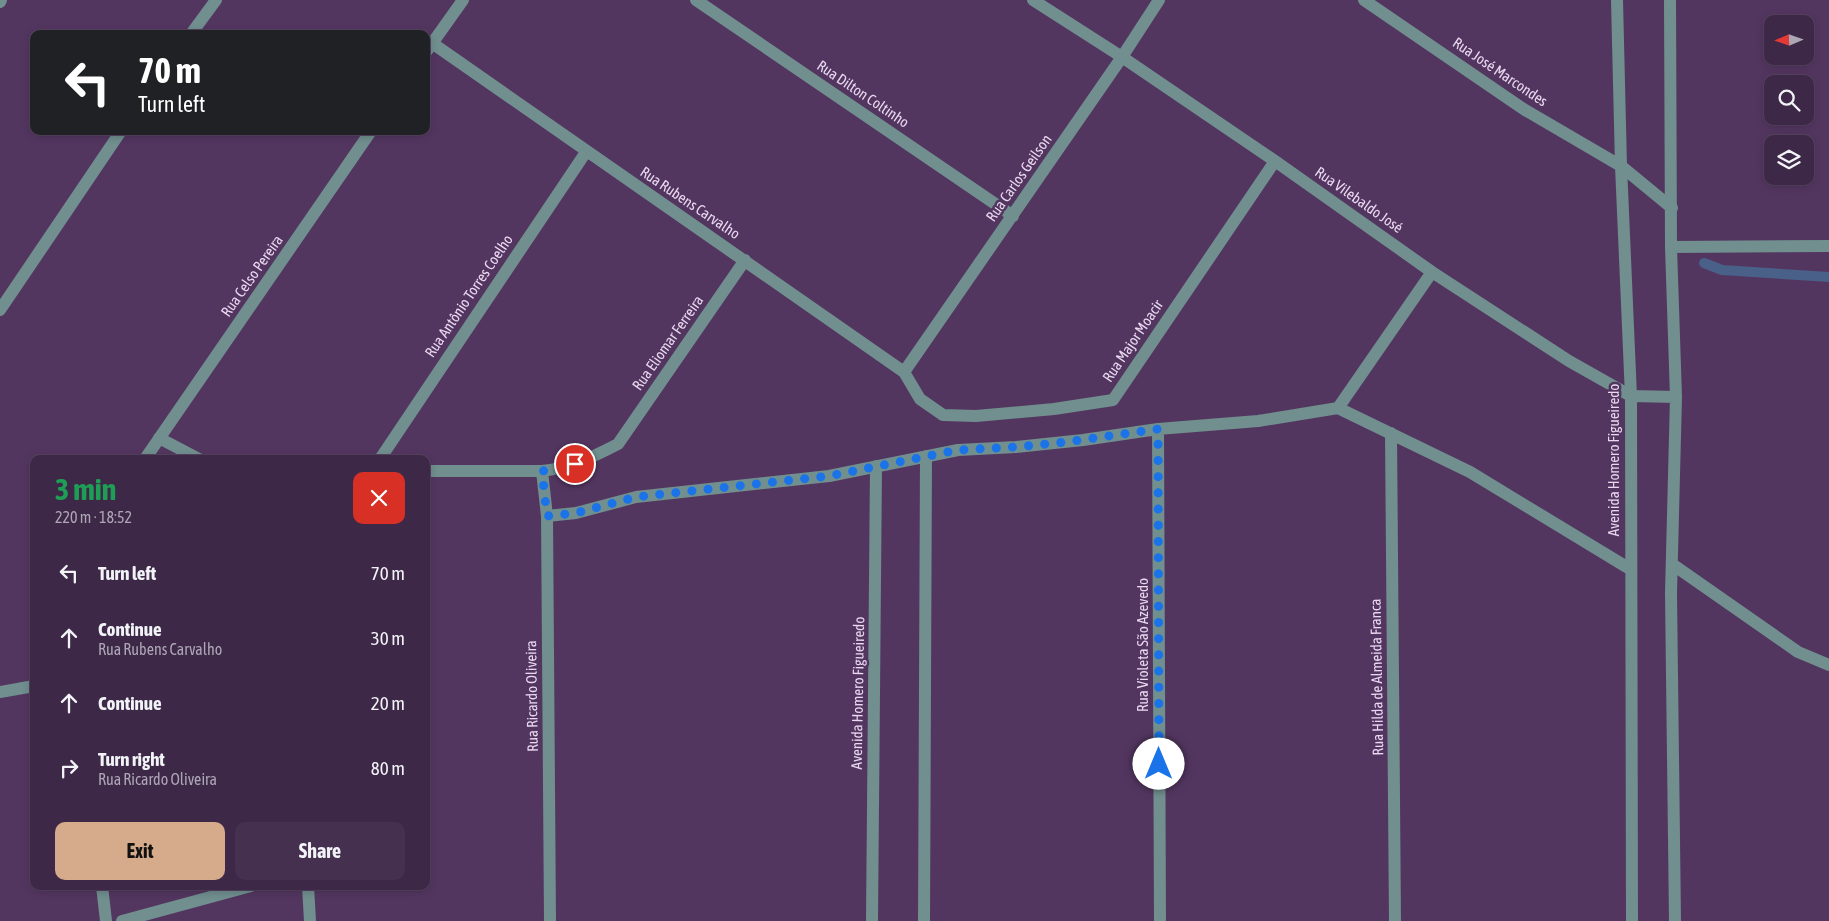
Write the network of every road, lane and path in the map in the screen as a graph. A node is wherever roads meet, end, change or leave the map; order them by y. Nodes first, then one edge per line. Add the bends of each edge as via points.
1 (216, 0) edge
2 (463, 0) edge
3 (696, 0) edge
4 (1034, 0) edge
5 (1159, 0) edge
6 (1364, 0) edge
7 (1616, 0) edge
8 (1670, 0) edge
9 (194, 30) edge
10 (430, 47) edge
11 (430, 49) edge
12 (1122, 57) junction
13 (118, 135) edge
14 (368, 135) edge
15 (586, 152) junction
16 (1275, 161) junction
17 (1621, 166) junction
18 (1672, 208) junction
19 (1013, 216) junction
20 (1829, 246) edge
21 (1671, 247) junction
22 (745, 260) junction
23 (1432, 272) junction
24 (0, 310) edge
25 (904, 372) junction
26 (1631, 396) junction
27 (1676, 397) junction
28 (920, 399) joint
29 (1338, 408) junction
30 (1158, 429) junction
31 (1391, 433) junction
32 (159, 438) junction
33 (148, 455) edge
34 (191, 455) edge
35 (383, 455) edge
36 (926, 456) junction
37 (876, 466) junction
38 (430, 471) edge
39 (542, 471) junction
40 (547, 516) junction
41 (1672, 564) junction
42 (1630, 569) junction
43 (1829, 665) edge
44 (30, 687) edge
45 (0, 692) edge
46 (102, 890) edge
47 (236, 890) edge
48 (308, 890) edge
49 (106, 921) edge
50 (122, 921) edge
51 (310, 921) edge
52 (550, 921) edge
53 (872, 921) edge
54 (924, 921) edge
55 (1160, 921) edge
56 (1395, 921) edge
57 (1632, 921) edge
58 (1675, 921) edge

1 - 9 street
2 - 10 street
3 - 19 street, Rua Dilton Coltinho
4 - 12 street, Rua Vilebaldo José
5 - 12 street, Rua Carlos Geilson
6 - 17 street, Rua José Marcondes via 1525,110
7 - 17 street, Avenida Homero Figueiredo
8 - 18 street
11 - 15 street, Rua Rubens Carvalho
12 - 16 street, Rua Vilebaldo José
12 - 19 street, Rua Carlos Geilson
13 - 24 street
14 - 32 street, Rua Celso Pereira
15 - 22 street, Rua Rubens Carvalho
15 - 35 street, Rua Antônio Torres Coelho
16 - 23 street, Rua Vilebaldo José
16 - 28 street, Rua Major Moacir via 1113,400 976,416 943,415
17 - 18 street, Rua José Marcondes
17 - 26 street, Avenida Homero Figueiredo
18 - 21 street
19 - 25 street, Rua Carlos Geilson
20 - 21 street
21 - 27 street
22 - 25 street, Rua Rubens Carvalho
22 - 39 street, Rua Eliomar Ferreira via 618,444 579,463
23 - 26 street, Rua Vilebaldo José via 1569,361
23 - 29 street
25 - 28 street, Rua Rubens Carvalho
26 - 27 street, Rua Vilebaldo José
26 - 42 street, Avenida Homero Figueiredo
27 - 41 street
29 - 30 street via 1258,421
29 - 31 street
30 - 36 street
30 - 55 street, Rua Violeta São Azevedo
31 - 42 street via 1470,472
31 - 56 street, Rua Hilda de Almeida Franca
32 - 33 street, Rua Celso Pereira
32 - 34 street
36 - 37 street
36 - 54 street
37 - 40 street via 829,476 636,497 576,513
37 - 53 street, Avenida Homero Figueiredo
38 - 39 street
39 - 40 street, Rua Ricardo Oliveira
40 - 52 street, Rua Ricardo Oliveira
41 - 43 street via 1798,652
41 - 58 street
42 - 57 street, Avenida Homero Figueiredo
44 - 45 street
46 - 49 street
47 - 50 street
48 - 51 street

